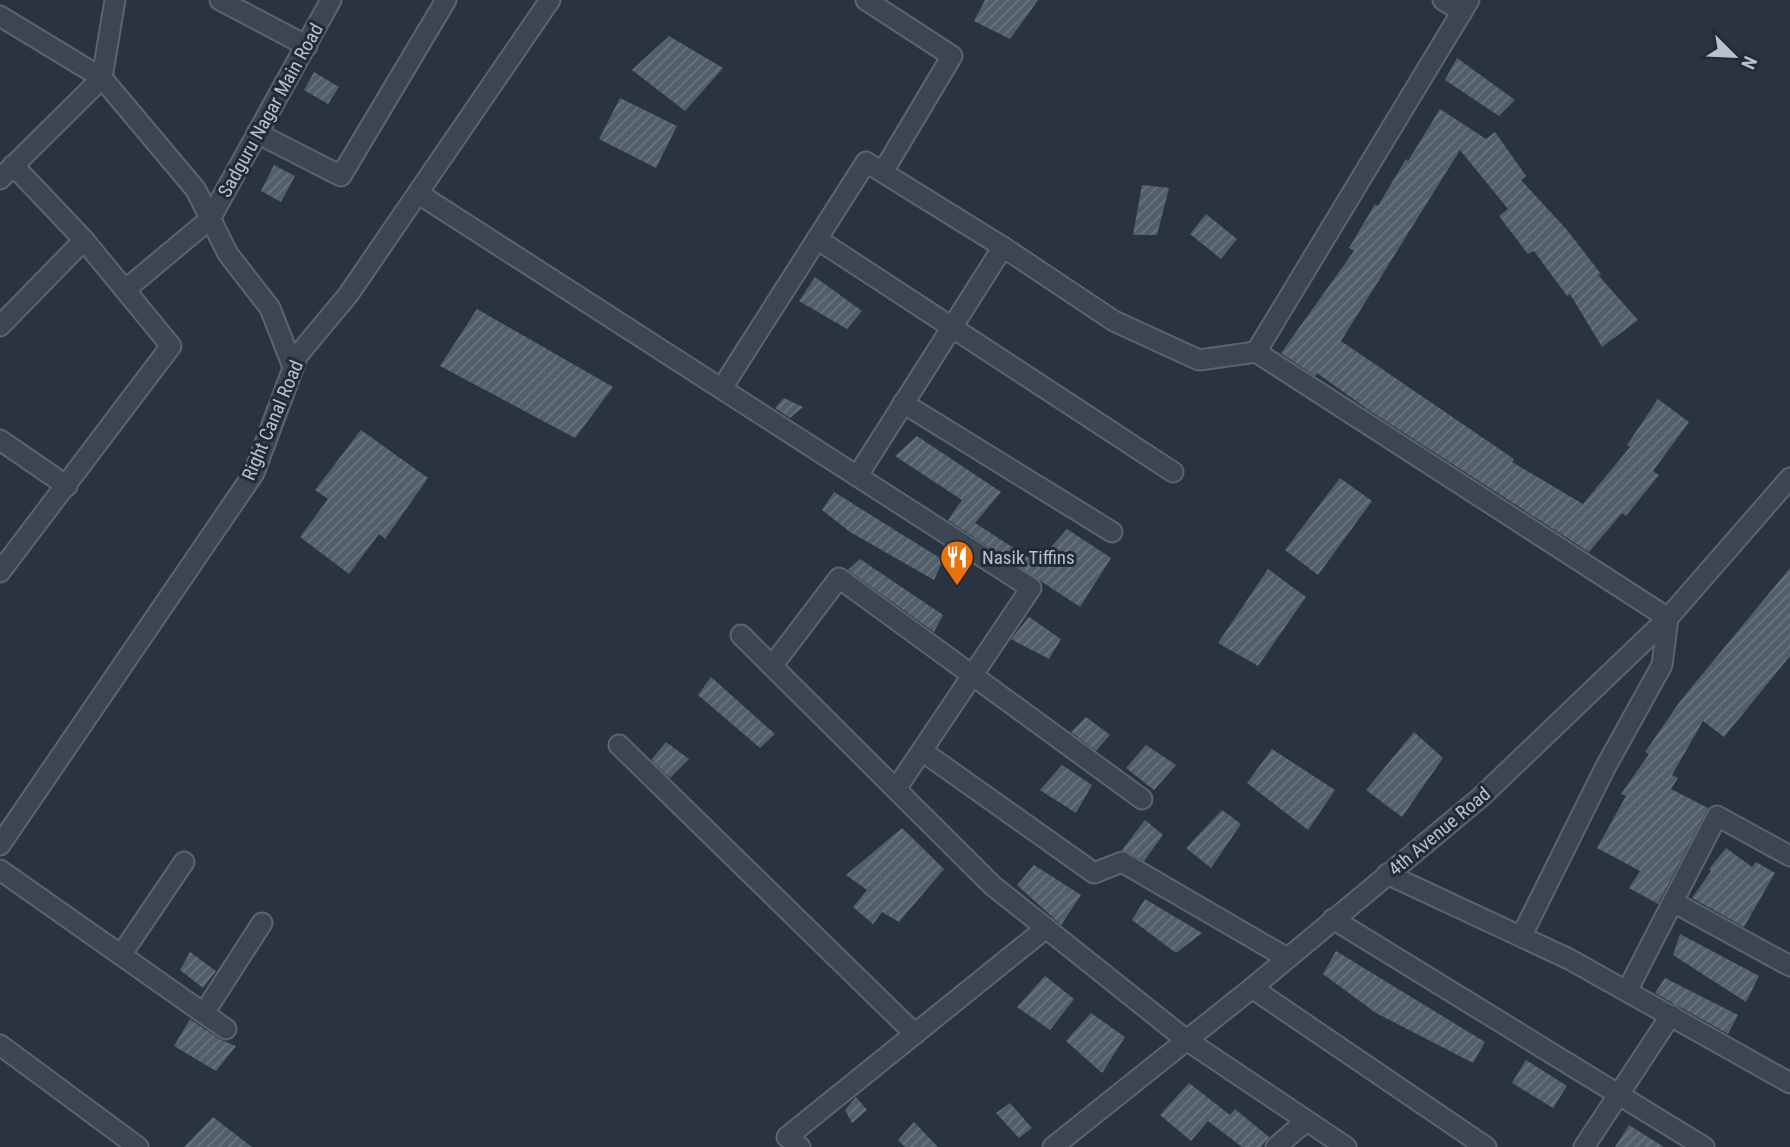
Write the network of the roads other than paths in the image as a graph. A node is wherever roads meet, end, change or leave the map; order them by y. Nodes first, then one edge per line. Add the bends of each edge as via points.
1 (115, 0) edge
2 (220, 0) edge
3 (331, 0) edge
4 (446, 0) edge
5 (550, 0) edge
6 (866, 0) edge
7 (1443, 0) edge
8 (1465, 6) edge
9 (0, 16) edge
10 (307, 46) junction
11 (102, 78) junction
12 (257, 133) junction
13 (884, 170) junction
14 (7, 172) edge
15 (419, 194) junction
16 (210, 219) junction
17 (817, 239) junction
18 (84, 240) junction
19 (1003, 247) junction
20 (125, 290) junction
21 (0, 326) edge
22 (952, 327) junction
23 (1256, 352) junction
24 (293, 367) junction
25 (722, 388) junction
26 (903, 403) junction
27 (0, 440) edge
28 (1172, 472) dead end
29 (858, 475) junction
30 (1790, 478) edge
31 (67, 486) junction
32 (1112, 532) dead end
33 (0, 572) edge
34 (1668, 618) junction
35 (741, 635) dead end
36 (772, 666) junction
37 (974, 675) junction
38 (619, 745) dead end
39 (922, 751) junction
40 (896, 789) junction
41 (1142, 799) dead end
42 (0, 845) edge
43 (1790, 856) edge
44 (184, 862) dead end
45 (0, 870) edge
46 (1387, 874) junction
47 (1673, 902) junction
48 (1332, 919) junction
49 (262, 923) dead end
50 (1045, 928) junction
51 (1522, 934) junction
52 (121, 955) junction
53 (1287, 958) junction
54 (1790, 966) edge
55 (1252, 988) junction
56 (1627, 991) junction
57 (204, 1013) junction
58 (1671, 1015) junction
59 (226, 1029) dead end
60 (915, 1034) junction
61 (1185, 1039) junction
62 (0, 1045) edge
63 (1790, 1083) edge
64 (1620, 1094) junction
65 (1306, 1121) junction
66 (138, 1147) edge
67 (800, 1147) edge
68 (1053, 1147) edge
69 (1276, 1147) edge
70 (1346, 1147) edge
71 (1486, 1147) edge
72 (1584, 1147) edge
73 (1704, 1147) edge

1 - 11 street
2 - 10 street
3 - 10 street, Sadguru Nagar Main Road
4 - 12 street via 341,176
5 - 15 street, Right Canal Road
6 - 13 street via 952,57
7 - 8 street
8 - 23 street
9 - 11 street
10 - 12 street, Sadguru Nagar Main Road
11 - 14 street
11 - 16 street via 196,190
12 - 16 street, Sadguru Nagar Main Road
13 - 17 street via 866,162
13 - 19 street
14 - 18 street
15 - 24 street, Right Canal Road
15 - 25 street
16 - 20 street
16 - 24 street via 228,254 270,308
17 - 22 street
17 - 25 street
18 - 20 street
18 - 21 street
19 - 22 street
19 - 23 street via 1114,321 1199,360
20 - 31 street via 171,346
22 - 26 street
22 - 28 street
23 - 34 street
24 - 42 street, Right Canal Road via 254,472
25 - 29 street
26 - 29 street
26 - 32 street
27 - 31 street
29 - 37 street via 1031,588
30 - 34 street, 4th Avenue Road
31 - 33 street
34 - 46 street, 4th Avenue Road via 1481,797
34 - 51 street via 1662,665
35 - 36 street
36 - 37 street via 839,578
36 - 40 street
37 - 39 street
37 - 41 street
38 - 60 street
39 - 40 street
39 - 53 street via 1094,873 1122,862
40 - 50 street via 992,885
43 - 47 street via 1717,816
44 - 52 street
45 - 52 street
46 - 48 street, 4th Avenue Road
46 - 51 street
47 - 54 street
47 - 56 street
48 - 53 street, 4th Avenue Road
48 - 64 street
49 - 57 street
50 - 60 street
50 - 61 street
51 - 56 street
52 - 57 street
53 - 55 street, 4th Avenue Road
55 - 61 street, 4th Avenue Road
55 - 71 street
56 - 58 street
57 - 59 street
58 - 63 street
58 - 64 street
60 - 67 street via 787,1137
61 - 65 street
61 - 68 street, 4th Avenue Road
62 - 66 street
64 - 72 street
64 - 73 street
65 - 69 street
65 - 70 street

